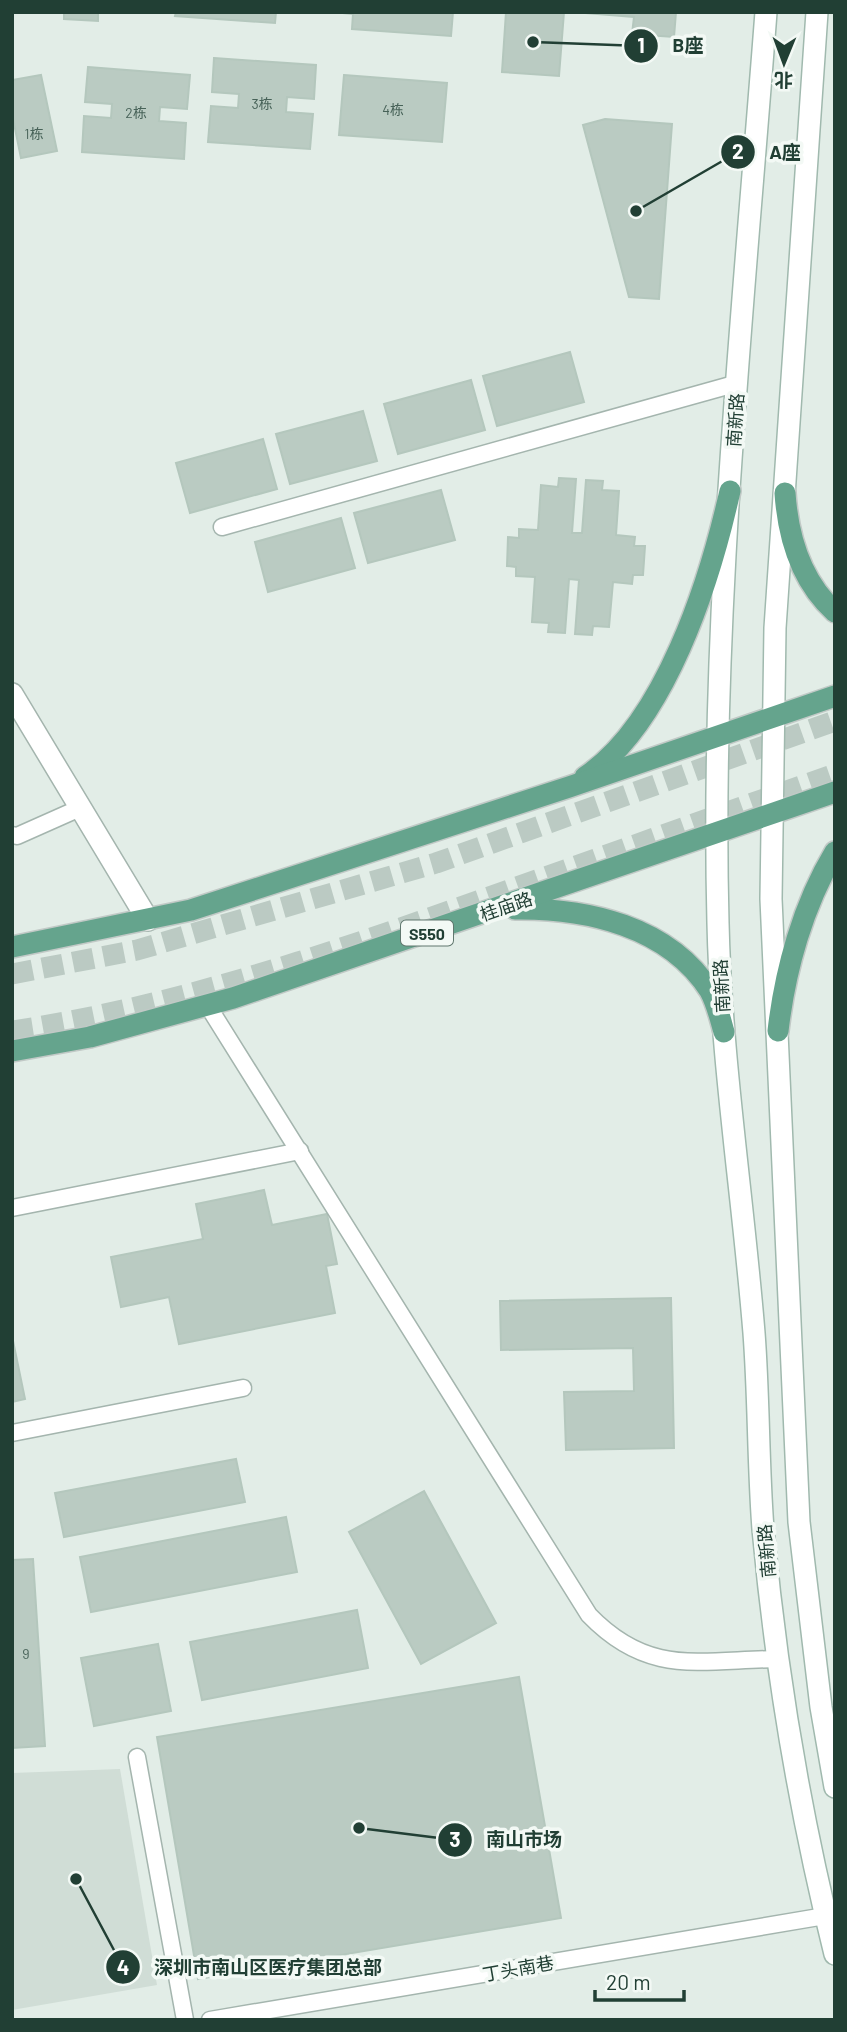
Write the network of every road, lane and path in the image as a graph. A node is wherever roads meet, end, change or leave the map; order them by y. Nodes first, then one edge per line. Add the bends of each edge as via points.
1 (766, 12) edge
2 (817, 12) edge
3 (738, 383) junction
4 (730, 491) junction
5 (785, 493) junction
6 (222, 527) dead end
7 (835, 612) edge
8 (12, 694) edge
9 (835, 696) edge
10 (774, 718) junction
11 (719, 737) junction
12 (569, 788) junction
13 (835, 792) edge
14 (80, 808) junction
15 (772, 814) junction
16 (718, 833) junction
17 (12, 835) edge
18 (835, 852) edge
19 (485, 913) junction
20 (148, 920) junction
21 (12, 947) edge
22 (208, 1006) junction
23 (778, 1031) junction
24 (724, 1032) junction
25 (12, 1051) edge
26 (300, 1152) junction
27 (12, 1208) edge
28 (243, 1388) dead end
29 (12, 1433) edge
30 (778, 1659) junction
31 (830, 1723) edge
32 (137, 1757) dead end
33 (835, 1787) edge
34 (825, 1916) junction
35 (835, 1954) edge
36 (185, 2020) edge
37 (210, 2020) edge

1 - 3 main road, 南新路
2 - 5 main road, 南新路
3 - 4 main road, 南新路
3 - 6 lane
4 - 11 main road, 南新路 via 719,646
4 - 12 main road via 713,562 672,662 627,735
5 - 7 main road via 797,555 814,589
5 - 10 main road, 南新路
8 - 14 main road
9 - 10 main road
10 - 11 main road
10 - 15 main road, 南新路
11 - 12 main road
11 - 16 main road, 南新路
12 - 20 main road
13 - 15 main road, 桂庙路 / S550
14 - 17 lane
14 - 20 main road
15 - 16 main road, 桂庙路 / S550
15 - 23 main road, 南新路
16 - 19 main road, 桂庙路 / S550
16 - 24 main road, 南新路
18 - 23 main road via 804,918
19 - 22 main road, 桂庙路 / S550
19 - 24 main road via 557,910 602,918 645,934 680,957 696,974 710,992
20 - 21 main road
22 - 25 main road, 桂庙路 / S550 via 90,1037
22 - 26 lane
23 - 31 main road, 南新路 via 799,1522
24 - 30 main road, 南新路 via 754,1336 763,1525
26 - 27 lane
26 - 30 lane via 589,1615 622,1644 664,1661
28 - 29 lane
30 - 34 main road, 南新路
31 - 33 main road, 南新路
32 - 36 lane
34 - 35 main road, 南新路
34 - 37 lane, 丁头南巷

